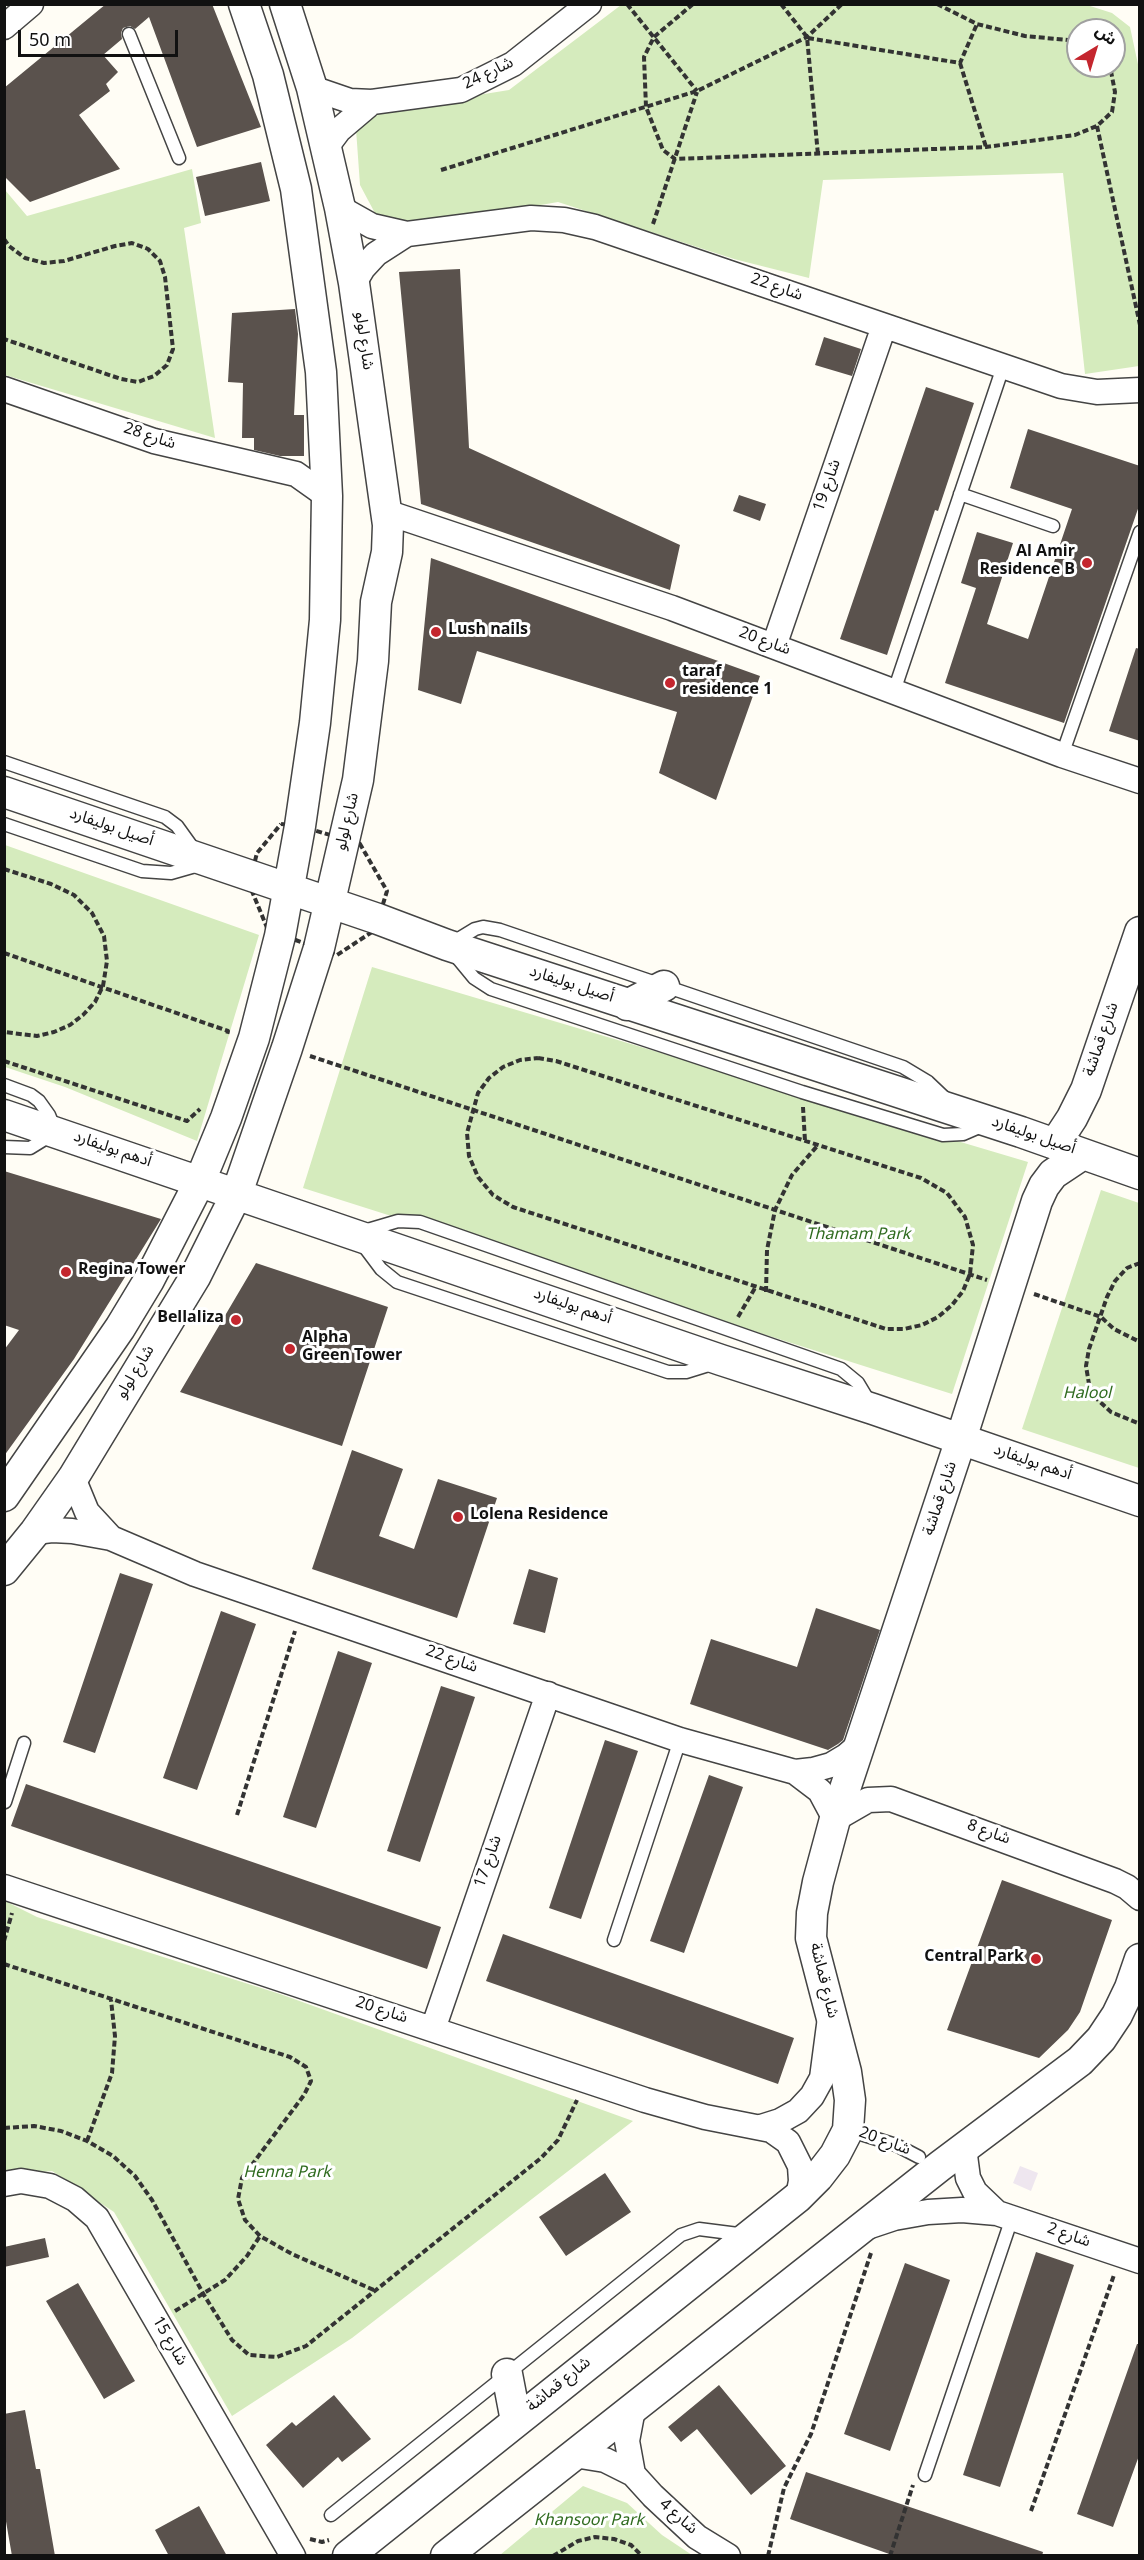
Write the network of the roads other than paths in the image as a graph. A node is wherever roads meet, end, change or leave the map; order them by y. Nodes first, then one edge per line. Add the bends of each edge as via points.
1 (31, 4) edge
2 (244, 4) edge
3 (285, 4) edge
4 (588, 4) edge
5 (4, 27) edge
6 (129, 34) dead end
7 (312, 88) junction
8 (372, 102) junction
9 (327, 146) junction
10 (179, 158) dead end
11 (340, 208) junction
12 (407, 234) junction
13 (354, 284) junction
14 (884, 326) junction
15 (1003, 367) junction
16 (4, 389) edge
17 (1140, 390) edge
18 (325, 447) junction
19 (296, 474) junction
20 (960, 494) junction
21 (327, 496) junction
22 (386, 512) junction
23 (1053, 526) dead end
24 (1140, 532) edge
25 (774, 646) junction
26 (894, 691) junction
27 (1062, 755) junction
28 (4, 762) edge
29 (1140, 781) edge
30 (4, 792) edge
31 (4, 824) edge
32 (205, 860) junction
33 (288, 890) junction
34 (329, 903) junction
35 (1140, 932) edge
36 (447, 945) junction
37 (664, 986) junction
38 (627, 1005) junction
39 (4, 1085) edge
40 (955, 1111) junction
41 (4, 1114) edge
42 (989, 1122) junction
43 (56, 1132) junction
44 (1055, 1144) junction
45 (4, 1147) edge
46 (1083, 1154) junction
47 (1140, 1174) edge
48 (200, 1181) junction
49 (237, 1193) junction
50 (357, 1234) junction
51 (873, 1408) junction
52 (961, 1439) junction
53 (73, 1478) junction
54 (10, 1484) edge
55 (1140, 1501) edge
56 (35, 1532) junction
57 (111, 1538) junction
58 (4, 1570) edge
59 (548, 1694) junction
60 (680, 1740) junction
61 (24, 1743) dead end
62 (860, 1744) junction
63 (795, 1772) junction
64 (5, 1802) edge
65 (835, 1819) junction
66 (11, 1889) edge
67 (1140, 1898) edge
68 (614, 1940) dead end
69 (1140, 1959) edge
70 (831, 2017) junction
71 (433, 2029) junction
72 (761, 2127) junction
73 (848, 2130) junction
74 (964, 2148) junction
75 (919, 2157) dead end
76 (4, 2184) edge
77 (798, 2197) junction
78 (1004, 2215) junction
79 (872, 2225) junction
80 (749, 2235) junction
81 (1130, 2258) edge
82 (507, 2374) junction
83 (633, 2409) junction
84 (516, 2421) junction
85 (574, 2455) junction
86 (633, 2474) junction
87 (925, 2475) dead end
88 (331, 2515) dead end
89 (292, 2556) edge
90 (348, 2556) edge
91 (446, 2556) edge
92 (728, 2556) edge

1 - 5 street
2 - 18 street via 268,75 296,189 319,361
3 - 7 street, شارع لولو
4 - 8 street, شارع 24 via 537,47 488,79 461,90
6 - 10 lane
7 - 8 street, شارع 24 via 350,100
7 - 9 street, شارع لولو
8 - 9 street via 339,130
9 - 11 street, شارع لولو
11 - 12 street, شارع 22 via 372,226
11 - 13 street, شارع لولو
12 - 13 street, شارع 22 via 376,254
12 - 14 street, شارع 22 via 531,218 564,220 595,227
13 - 22 street, شارع لولو
14 - 15 street, شارع 22
14 - 25 street, شارع 19
15 - 17 street, شارع 22 via 1079,390
15 - 20 lane
16 - 19 street, شارع 28 via 154,441
18 - 19 street
18 - 21 street
19 - 21 street, شارع 28
20 - 23 lane
20 - 26 lane
21 - 33 street via 328,558 320,672
22 - 25 street, شارع 20
22 - 34 street, شارع لولو via 387,552 376,602 367,721 358,780
24 - 27 lane
25 - 26 street, شارع 20
26 - 27 street, شارع 20
27 - 29 street, شارع 20
28 - 32 lane via 165,817
30 - 32 street, أصيل بوليفارد
31 - 32 lane via 142,871 171,873
32 - 33 street, أصيل بوليفارد
33 - 34 street, أصيل بوليفارد
33 - 48 street via 254,1038 213,1113
34 - 36 street, أصيل بوليفارد
34 - 49 street, شارع لولو via 288,1048
35 - 44 street, شارع قماشة via 1086,1090
36 - 37 lane via 475,929 491,927
36 - 38 street, أصيل بوليفارد
36 - 42 lane via 474,978 491,989 802,1092 943,1135 963,1134
37 - 38 street
37 - 40 lane via 903,1067 936,1088
38 - 40 street, أصيل بوليفارد
39 - 43 lane via 39,1101
40 - 42 street, أصيل بوليفارد
41 - 43 street, أدهم بوليفارد
42 - 44 street, أصيل بوليفارد
43 - 45 lane via 30,1148
43 - 48 street, أدهم بوليفارد
44 - 46 street, أصيل بوليفارد
46 - 47 street, أصيل بوليفارد
46 - 52 street, شارع قماشة via 1053,1174 1037,1201
48 - 49 street, أدهم بوليفارد
48 - 54 street via 126,1319
49 - 50 street, أدهم بوليفارد
49 - 53 street, شارع لولو via 195,1277
50 - 51 street, أدهم بوليفارد via 721,1360
50 - 51 lane via 398,1221 420,1222 841,1369 858,1383
51 - 52 street, أدهم بوليفارد
52 - 55 street, أدهم بوليفارد
52 - 62 street, شارع قماشة
53 - 56 street, شارع لولو
53 - 57 street, شارع 22 via 87,1512
56 - 57 street, شارع 22 via 72,1531
56 - 58 street, شارع لولو
57 - 59 street, شارع 22 via 195,1574
59 - 60 street, شارع 22
59 - 71 street, شارع 17
60 - 63 street, شارع 22
60 - 68 lane
61 - 64 lane
62 - 63 street, شارع 22 via 831,1765
62 - 65 street, شارع قماشة
63 - 65 street, شارع 22 via 820,1791
65 - 67 street, شارع 8 via 868,1800 891,1799 1114,1881
65 - 70 street, شارع قماشة via 818,1882 811,1938
66 - 71 street, شارع 20
69 - 74 street via 1130,1988 1101,2039 1058,2080
70 - 72 street via 822,2078 812,2096 798,2111
70 - 73 street, شارع قماشة via 846,2072 850,2100
71 - 72 street, شارع 20 via 705,2117
72 - 77 street, شارع 20 via 780,2135 794,2151 800,2166
73 - 75 lane, شارع 20 via 888,2142
73 - 77 street, شارع قماشة via 835,2155
74 - 78 street, شارع 2 via 968,2178 975,2192
74 - 79 street
76 - 89 street, شارع 15 via 21,2181 50,2186 75,2199 97,2218
77 - 80 street, شارع قماشة
78 - 79 street, شارع 2 via 962,2210 928,2212
78 - 81 street, شارع 2
78 - 87 lane
79 - 83 street
80 - 82 lane via 699,2229 681,2235
80 - 84 street, شارع قماشة
82 - 84 street
82 - 88 lane
83 - 85 street
83 - 86 street via 627,2441
84 - 90 street, شارع قماشة
85 - 86 street, شارع 4 via 605,2460
85 - 91 street
86 - 92 street, شارع 4 via 697,2537

